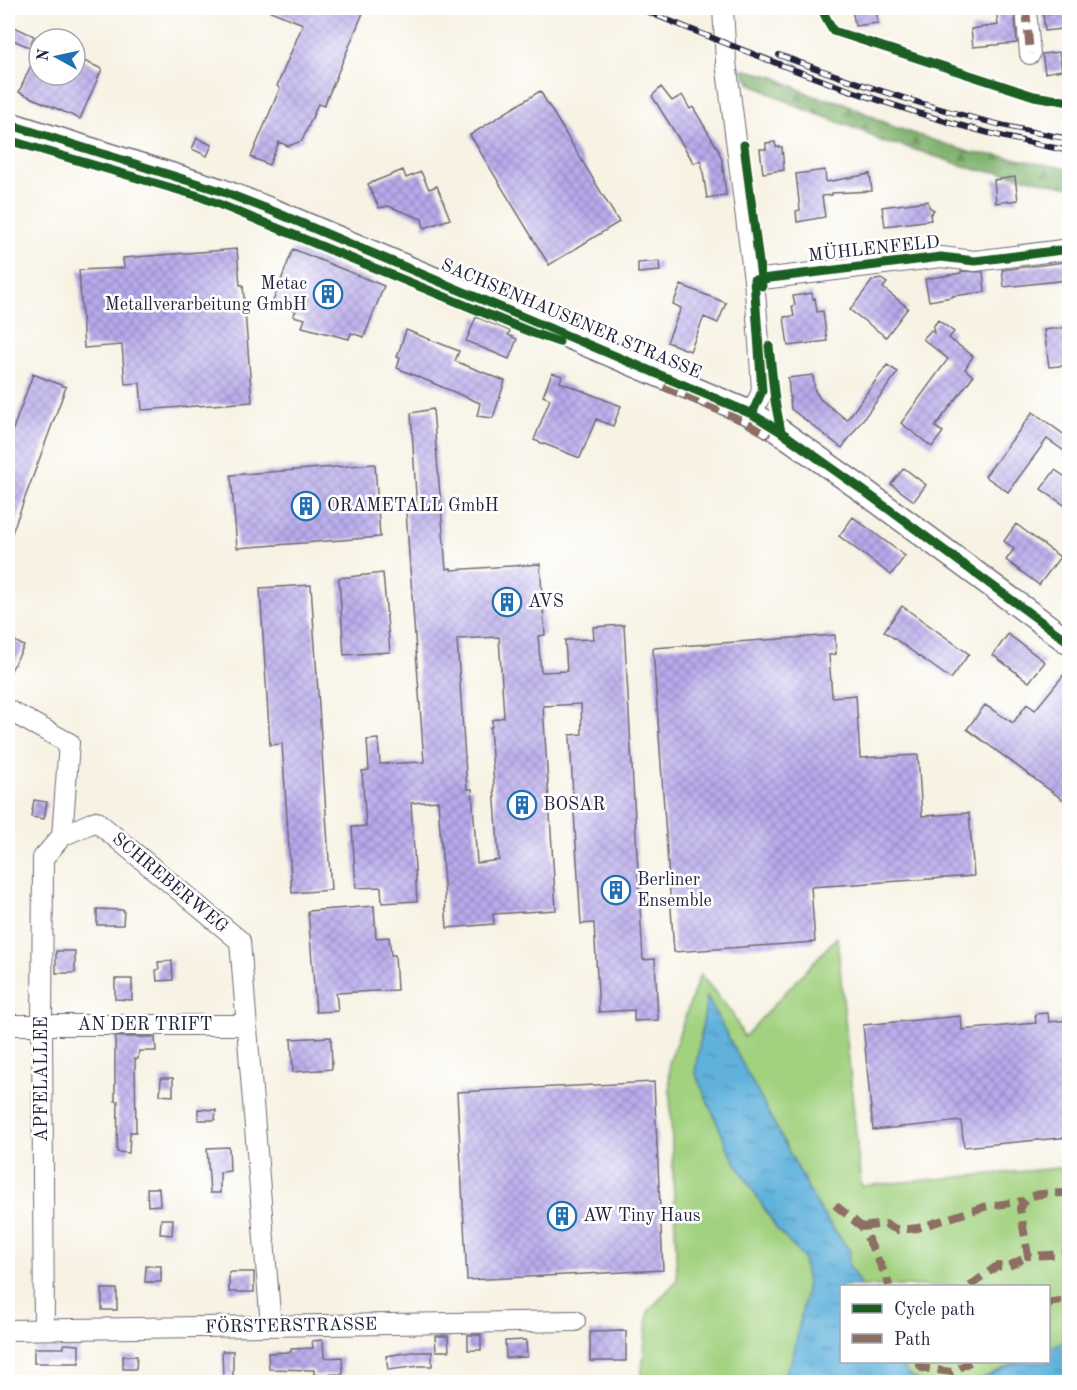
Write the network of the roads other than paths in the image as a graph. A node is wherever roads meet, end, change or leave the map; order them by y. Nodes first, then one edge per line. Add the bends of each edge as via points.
1 (723, 8) edge
2 (1026, 8) edge
3 (1030, 54) dead end
4 (8, 124) edge
5 (1070, 249) edge
6 (753, 280) junction
7 (752, 414) junction
8 (1070, 643) edge
9 (8, 710) edge
10 (62, 836) junction
11 (8, 1025) edge
12 (42, 1025) junction
13 (246, 1025) junction
14 (575, 1321) dead end
15 (271, 1326) junction
16 (8, 1329) edge
17 (44, 1329) junction

1 - 6 street
2 - 3 street
4 - 7 main road, SACHSENHAUSENER STRASSE via 182,178 275,212
5 - 6 street, MÜHLENFELD via 975,261 941,257
6 - 7 street via 762,391
7 - 8 main road, SACHSENHAUSENER STRASSE via 855,484
9 - 10 street via 69,743
10 - 12 street, APFELALLEE via 43,858
10 - 13 street, SCHREBERWEG via 96,821 240,941
11 - 12 street, AN DER TRIFT
12 - 13 street, AN DER TRIFT
12 - 17 street, APFELALLEE
13 - 15 street, SCHREBERWEG
14 - 15 street, FÖRSTERSTRASSE
15 - 17 street, FÖRSTERSTRASSE
16 - 17 street, FÖRSTERSTRASSE

